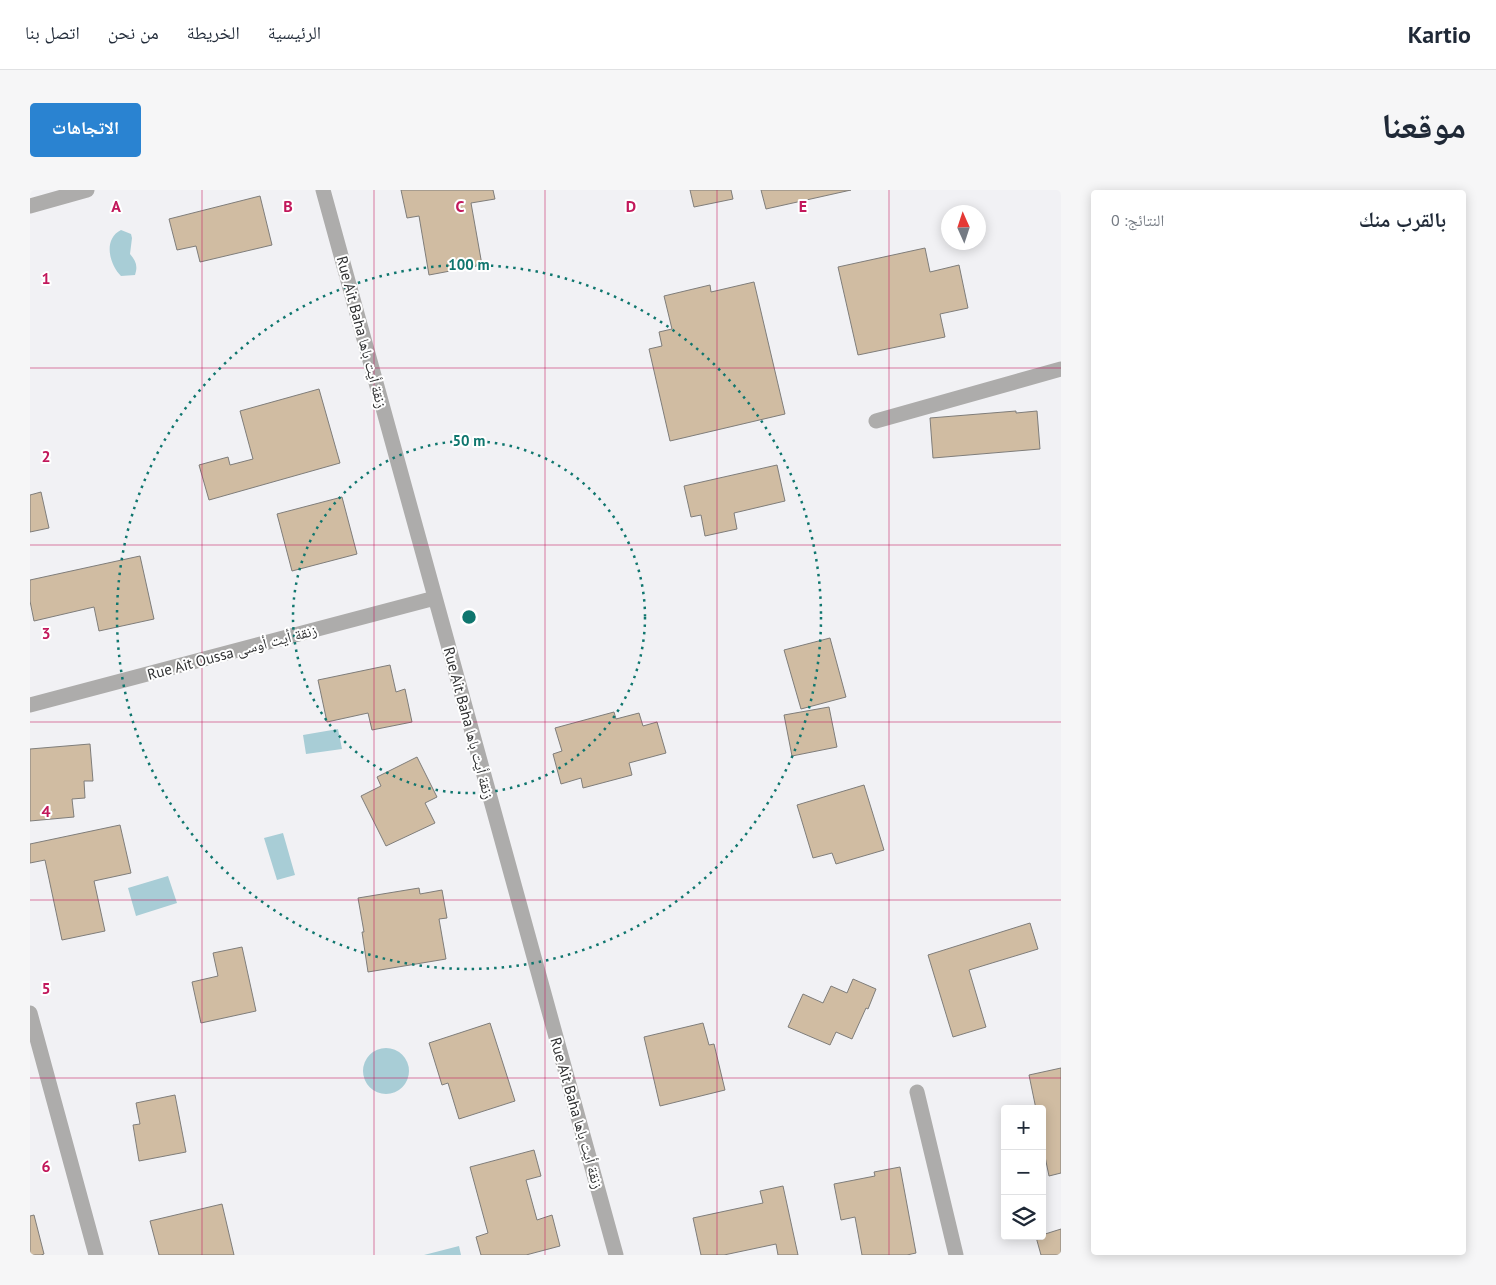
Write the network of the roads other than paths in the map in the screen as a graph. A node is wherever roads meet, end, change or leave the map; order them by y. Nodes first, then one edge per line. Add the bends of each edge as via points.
1 (87, 190) edge
2 (323, 190) edge
3 (30, 206) edge
4 (1061, 368) edge
5 (876, 421) dead end
6 (435, 598) junction
7 (30, 706) edge
8 (30, 1013) edge
9 (917, 1092) dead end
10 (96, 1255) edge
11 (616, 1255) edge
12 (956, 1255) edge

1 - 3 street
2 - 6 street, Rue Ait Baha زنقة أيت باها
4 - 5 street
6 - 7 street, Rue Ait Oussa زنقة أيت أوسى
6 - 11 street, Rue Ait Baha زنقة أيت باها
8 - 10 street
9 - 12 street

